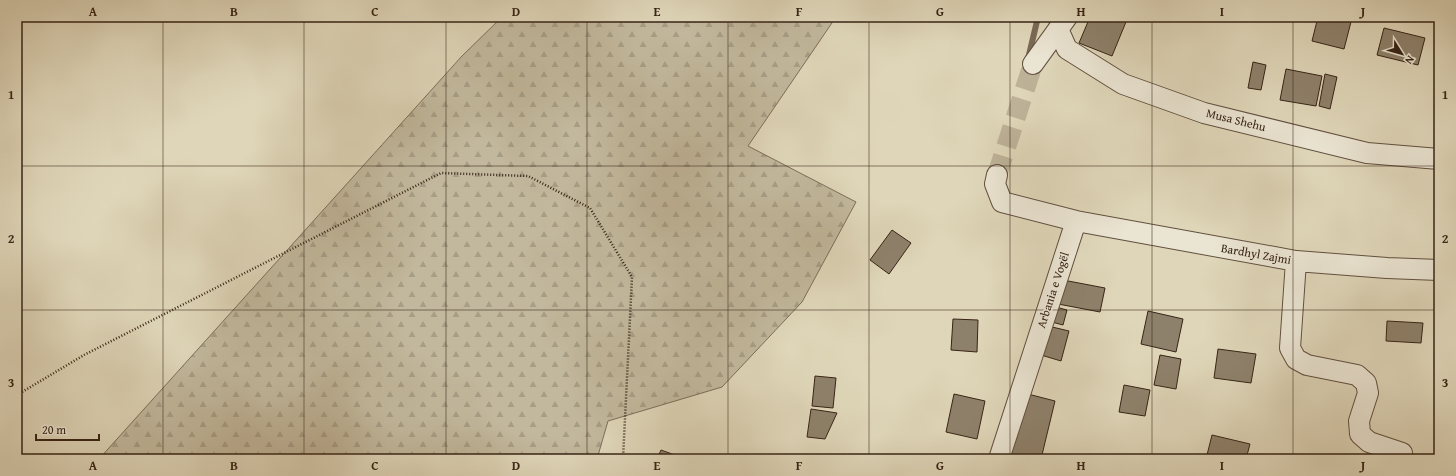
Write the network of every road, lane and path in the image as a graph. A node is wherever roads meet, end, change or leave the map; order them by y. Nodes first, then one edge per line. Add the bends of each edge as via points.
1 (1062, 23) edge
2 (1033, 64) tunnel mouth
3 (1439, 159) edge
4 (997, 175) tunnel mouth
5 (1076, 221) junction
6 (1296, 261) junction
7 (1439, 270) edge
8 (17, 395) edge
9 (1402, 453) dead end
10 (623, 459) edge
11 (999, 459) edge

1 - 2 street
1 - 3 street, Musa Shehu via 1068,50 1123,84 1204,113 1367,153
4 - 5 street via 995,184 1002,202
5 - 6 street, Bardhyl Zajmi
5 - 11 street, Arbania e Vogël
6 - 7 street, Bardhyl Zajmi
6 - 9 street via 1290,348 1296,359 1307,365 1357,375 1366,383 1368,392 1359,421 1360,434 1369,442
8 - 10 path via 84,355 441,173 528,176 590,208 632,277

